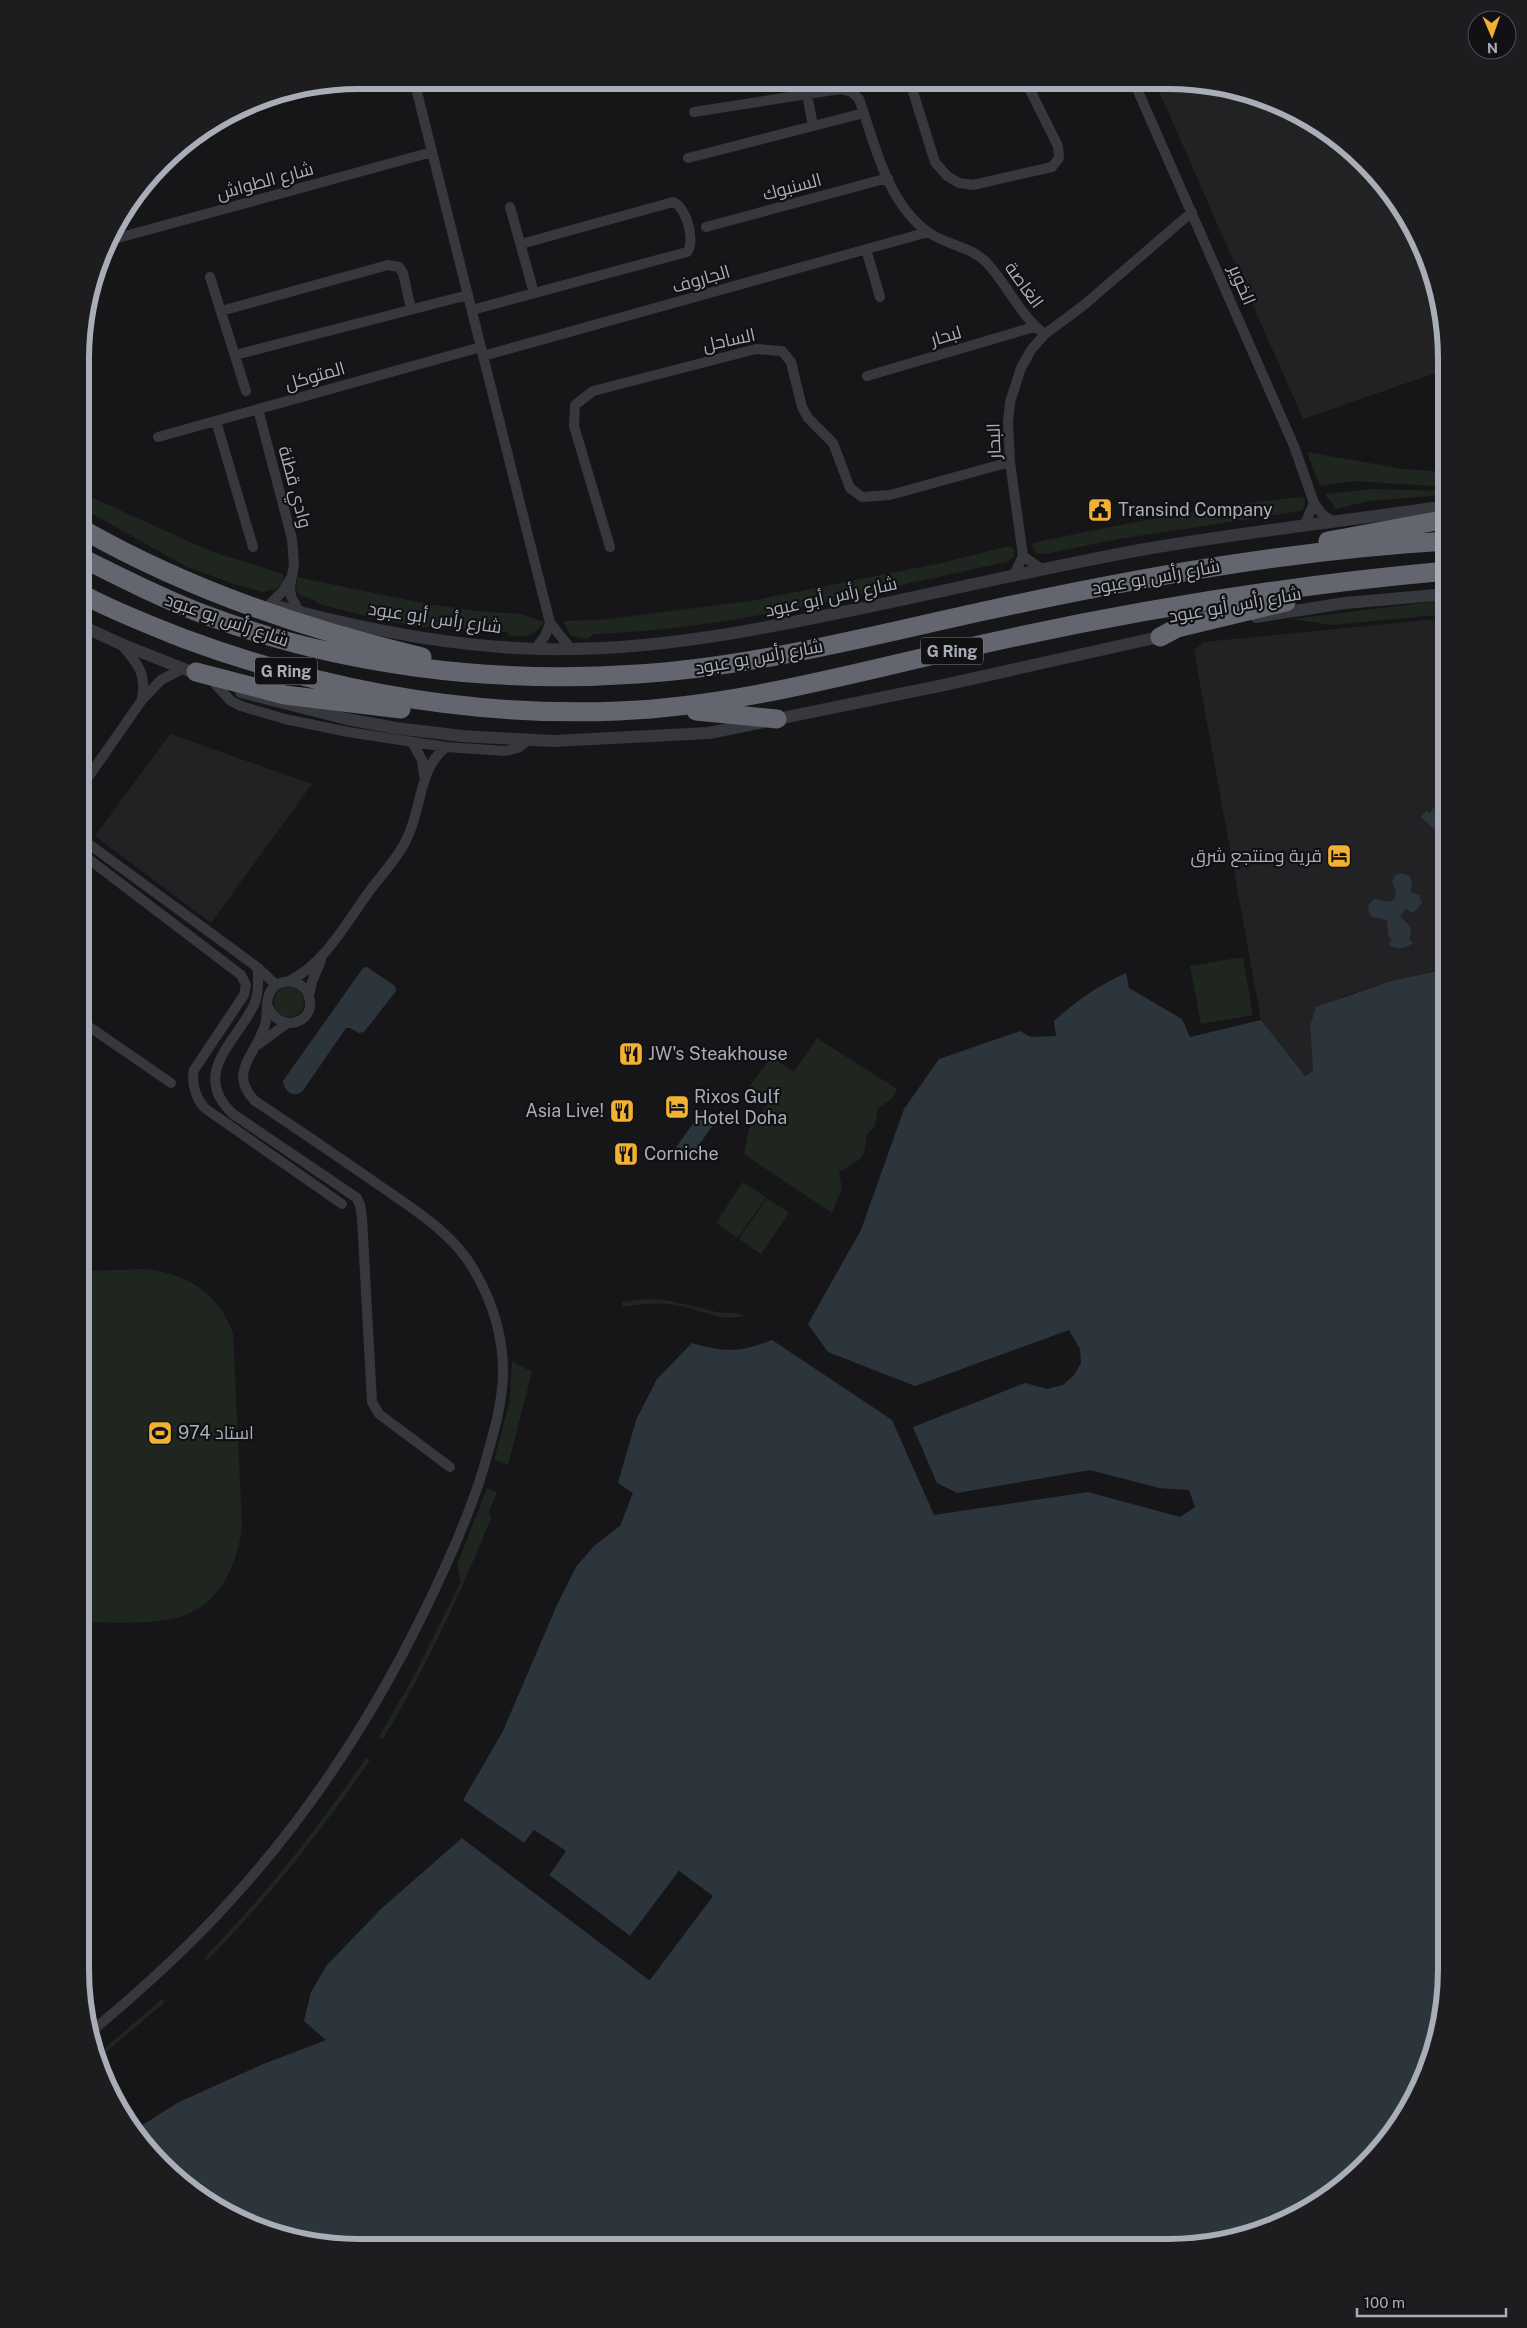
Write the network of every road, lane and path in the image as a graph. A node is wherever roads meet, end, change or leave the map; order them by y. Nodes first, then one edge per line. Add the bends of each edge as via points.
1 (416, 89) edge
2 (912, 89) edge
3 (1030, 89) edge
4 (1137, 89) edge
5 (807, 94) junction
6 (694, 112) dead end
7 (864, 113) junction
8 (813, 126) junction
9 (432, 152) junction
10 (688, 158) dead end
11 (888, 178) junction
12 (510, 207) dead end
13 (1192, 212) junction
14 (706, 227) dead end
15 (928, 232) junction
16 (117, 239) edge
17 (521, 244) junction
18 (866, 249) junction
19 (210, 277) dead end
20 (534, 293) junction
21 (468, 294) junction
22 (880, 297) dead end
23 (412, 309) junction
24 (472, 310) junction
25 (221, 311) junction
26 (1034, 327) junction
27 (1045, 334) junction
28 (482, 352) junction
29 (235, 355) junction
30 (867, 376) dead end
31 (246, 391) dead end
32 (258, 409) junction
33 (216, 421) junction
34 (158, 437) dead end
35 (1010, 462) junction
36 (1314, 503) junction
37 (1438, 507) edge
38 (1438, 521) edge
39 (1333, 522) junction
40 (1304, 526) junction
41 (1438, 530) edge
42 (89, 532) edge
43 (1327, 541) junction
44 (1438, 542) edge
45 (253, 547) dead end
46 (610, 547) dead end
47 (1023, 556) junction
48 (1277, 557) junction
49 (89, 561) edge
50 (1043, 570) junction
51 (1438, 572) edge
52 (292, 573) junction
53 (1402, 575) junction
54 (1013, 577) junction
55 (220, 593) junction
56 (1438, 595) edge
57 (89, 597) edge
58 (269, 605) junction
59 (300, 613) junction
60 (550, 623) junction
61 (89, 629) edge
62 (1160, 637) junction
63 (121, 644) junction
64 (536, 648) junction
65 (571, 649) junction
66 (190, 670) junction
67 (491, 674) junction
68 (216, 685) junction
69 (142, 700) junction
70 (660, 708) junction
71 (500, 709) junction
72 (777, 719) junction
73 (530, 739) junction
74 (412, 742) junction
75 (446, 747) junction
76 (89, 769) edge
77 (425, 777) junction
78 (89, 844) edge
79 (89, 859) edge
80 (323, 955) junction
81 (257, 967) junction
82 (288, 981) junction
83 (259, 984) junction
84 (274, 988) junction
85 (309, 996) junction
86 (268, 1006) junction
87 (286, 1024) junction
88 (89, 1027) edge
89 (257, 1046) junction
90 (171, 1084) dead end
91 (342, 1204) dead end
92 (450, 1467) dead end
93 (95, 2028) edge

1 - 9 street
2 - 3 street via 935,162 959,184 973,185 1052,167 1059,158 1058,146
4 - 13 street, الخوير
5 - 6 street, الغاصة
5 - 7 street, الغاصة via 840,89 852,92 859,99
5 - 8 street
7 - 8 street
7 - 11 street, الغاصة
8 - 10 street
9 - 16 street, شارع الطواش
9 - 21 street
11 - 14 street, السنبوك
11 - 15 street, الغاصة via 899,201
12 - 17 street
13 - 27 street via 1084,305
13 - 36 street, الخوير via 1294,446
15 - 18 street, الجاروف
15 - 26 street, الغاصة via 984,259 1008,287
17 - 20 street
17 - 20 street via 673,202 684,210 692,242 687,252
18 - 22 street
18 - 28 street, الجاروف
19 - 25 street
20 - 24 street
21 - 23 street
21 - 24 street
23 - 25 street via 403,273 399,267 388,266
23 - 29 street
24 - 28 street
25 - 29 street
26 - 27 street, الغاصة
26 - 30 street, لبحار
27 - 35 street, البحار via 1031,350 1015,384 1008,422
28 - 32 street, المتوكل
28 - 60 street
29 - 31 street
32 - 33 street, المتوكل
32 - 52 street, وادي قطنة via 292,539
33 - 34 street, المتوكل
33 - 45 street
35 - 46 street, الساحل via 890,495 862,497 850,488 833,443 808,418 802,407 791,362 782,351 756,349 593,391 576,405 574,426
35 - 47 street, البحار
36 - 39 street, الخوير
36 - 40 street
37 - 39 street, شارع رأس أبو عبود
38 - 43 highway
39 - 40 street, شارع رأس أبو عبود
40 - 50 street, شارع رأس أبو عبود via 1140,550
41 - 43 highway
42 - 55 highway via 164,570
43 - 48 highway via 1306,544
44 - 48 highway, شارع رأس بو عبود
47 - 50 street
47 - 54 street
48 - 67 highway, شارع رأس بو عبود / G Ring via 1109,584 735,663 629,675
49 - 67 highway, شارع رأس بو عبود / G Ring via 162,597 276,639 389,664
50 - 54 street, شارع رأس أبو عبود
51 - 53 highway, شارع رأس بو عبود / G Ring
52 - 58 street, وادي قطنة via 282,592
52 - 59 street, وادي قطنة via 291,596
53 - 62 highway via 1177,628
53 - 70 highway, شارع رأس بو عبود / G Ring via 1186,605 987,643 774,691
54 - 65 street, شارع رأس أبو عبود via 738,633 652,645
55 - 58 street, شارع رأس أبو عبود
55 - 67 highway via 307,625
56 - 62 street, شارع رأس أبو عبود via 1345,604 1238,620
57 - 71 highway, شارع رأس بو عبود / G Ring via 168,632 275,668 411,700
58 - 59 street, شارع رأس أبو عبود
59 - 64 street, شارع رأس أبو عبود via 427,637
60 - 64 street
60 - 65 street
61 - 63 street, شارع رأس أبو عبود
62 - 72 street, شارع رأس أبو عبود
63 - 66 street, شارع رأس أبو عبود
63 - 69 street via 142,674
64 - 65 street, شارع رأس أبو عبود
66 - 68 street, شارع رأس أبو عبود
66 - 69 street via 164,678
66 - 71 highway via 308,699 411,710
68 - 73 street, شارع رأس أبو عبود via 301,709 396,728 462,736
68 - 74 street, شارع رأس أبو عبود via 231,701 285,719
69 - 76 street
70 - 71 highway, شارع رأس بو عبود / G Ring via 566,712
70 - 72 highway
72 - 73 street, شارع رأس أبو عبود via 709,733 553,741
73 - 75 street, شارع رأس أبو عبود via 518,748 505,751
74 - 75 street, شارع رأس أبو عبود
74 - 77 street via 422,760
75 - 77 street via 433,759
77 - 80 street via 407,838
78 - 81 street
79 - 91 street via 238,971 244,979 244,995 197,1064 192,1080 203,1106
80 - 82 street via 304,973
80 - 85 street
81 - 83 street
81 - 84 street
82 - 84 street
82 - 85 street via 301,985
83 - 84 street
83 - 92 street via 253,1006 218,1062 217,1090 233,1114 357,1198 362,1218 372,1402 379,1414
84 - 86 street
85 - 87 street via 310,1004 305,1016 300,1021
86 - 87 street via 271,1015
86 - 89 street
87 - 89 street
88 - 90 street
89 - 93 street via 243,1072 244,1084 252,1097 411,1207 452,1242 473,1268 495,1317 500,1340 503,1372 499,1407 474,1500 454,1551 401,1658 355,1737 300,1817 232,1900 185,1948

